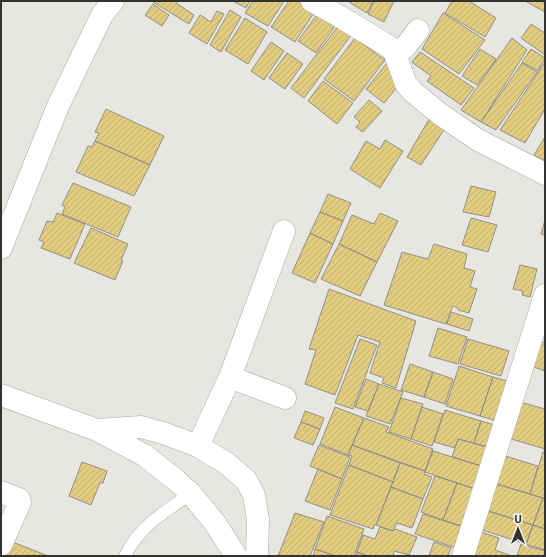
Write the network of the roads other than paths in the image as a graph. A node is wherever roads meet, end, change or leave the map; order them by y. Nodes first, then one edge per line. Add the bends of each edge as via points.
1 (113, 1) edge
2 (312, 1) edge
3 (418, 30) dead end
4 (396, 55) junction
5 (545, 174) edge
6 (284, 231) dead end
7 (1, 248) edge
8 (545, 294) edge
9 (230, 376) junction
10 (1, 395) edge
11 (285, 398) dead end
12 (97, 430) junction
13 (198, 446) junction
14 (1, 492) edge
15 (191, 494) junction
16 (1, 545) edge
17 (125, 556) edge
18 (236, 556) edge
19 (256, 556) edge
20 (463, 556) edge

1 - 7 street via 102,14 58,106
2 - 4 street via 378,39 393,49
3 - 4 street
4 - 5 street via 406,84 440,114 478,140
6 - 9 street
8 - 20 street
9 - 11 street
9 - 13 street
10 - 12 street
12 - 13 street via 141,427
12 - 15 street via 144,455
13 - 19 street via 226,463 246,480 254,495 258,520
14 - 16 street via 19,499 20,502
15 - 17 lane via 167,509 142,530
15 - 18 street via 215,523

